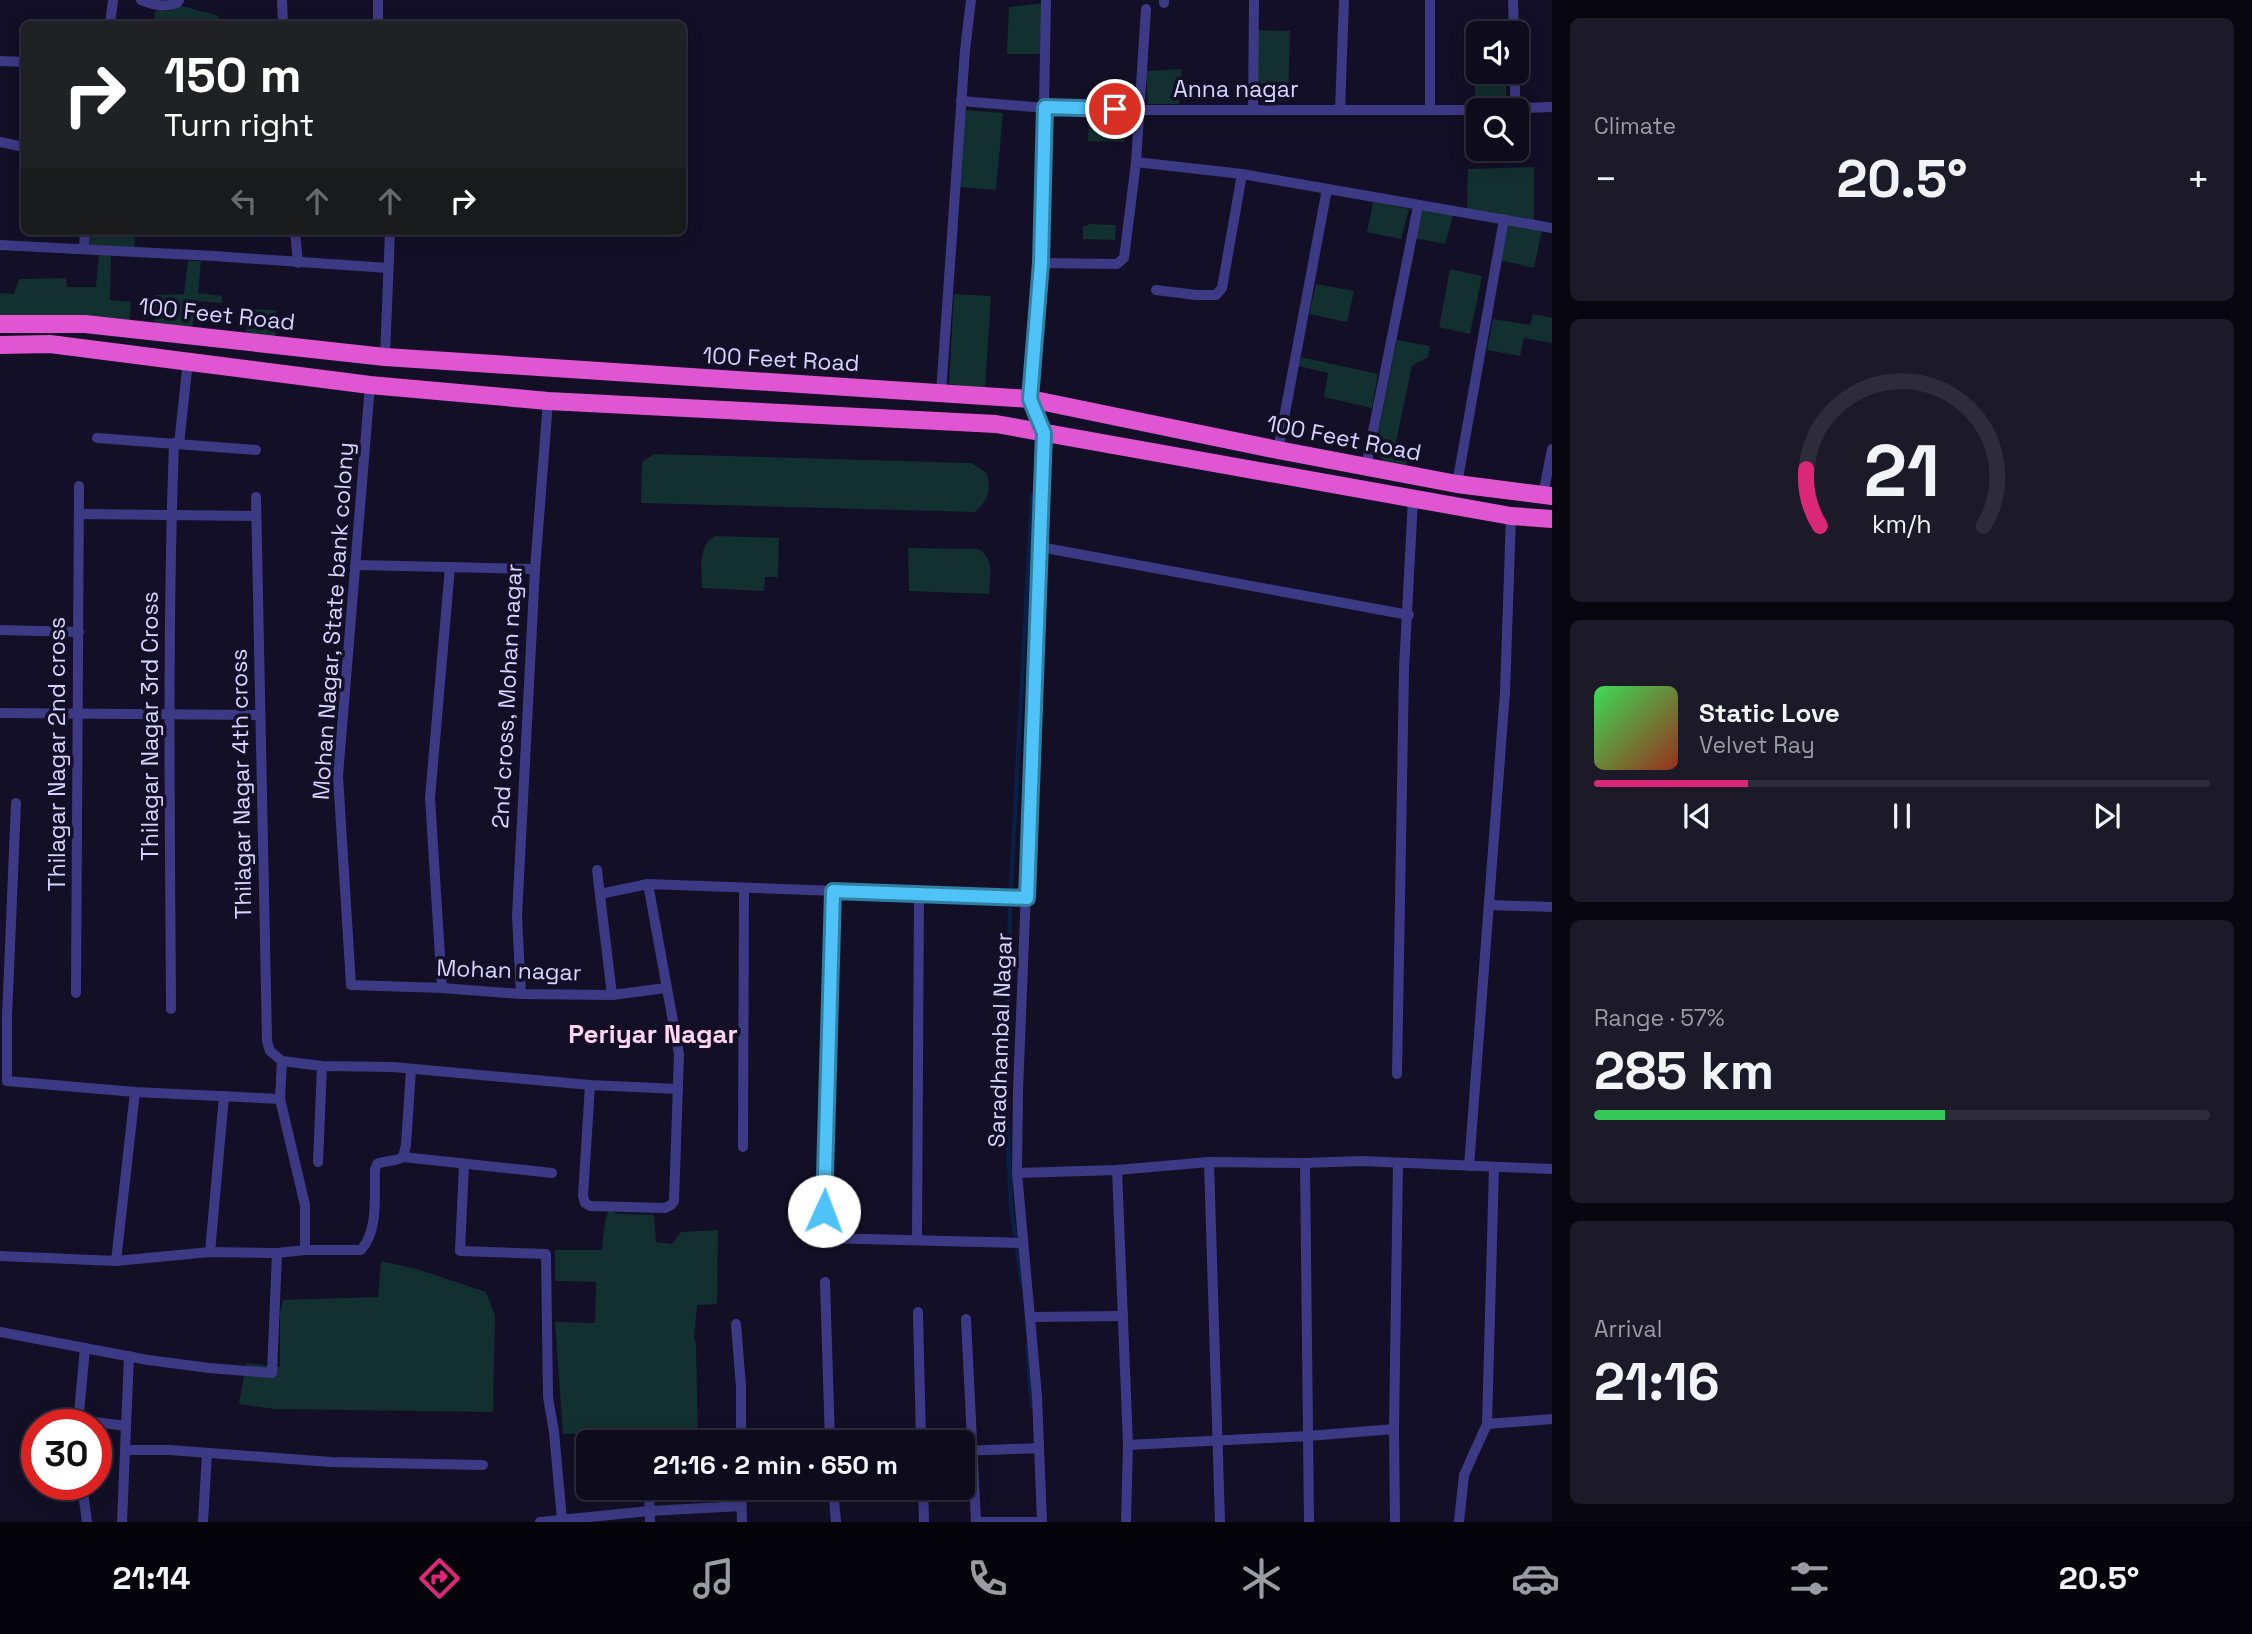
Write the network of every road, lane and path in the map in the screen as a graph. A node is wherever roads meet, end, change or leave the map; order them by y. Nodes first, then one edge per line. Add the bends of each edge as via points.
1 (113, 0) edge
2 (141, 0) edge
3 (179, 0) edge
4 (282, 0) edge
5 (378, 0) edge
6 (971, 0) edge
7 (1046, 0) edge
8 (1254, 0) edge
9 (1344, 0) edge
10 (1430, 0) edge
11 (1513, 0) edge
12 (1146, 9) dead end
13 (110, 21) edge
14 (283, 21) edge
15 (378, 21) edge
16 (1514, 21) edge
17 (0, 61) edge
18 (21, 62) edge
19 (961, 101) junction
20 (1045, 107) junction
21 (1529, 107) edge
22 (1552, 107) edge
23 (1466, 109) edge
24 (1138, 110) junction
25 (1253, 110) junction
26 (1340, 110) junction
27 (1430, 110) junction
28 (0, 142) edge
29 (21, 146) edge
30 (1136, 162) junction
31 (1242, 174) junction
32 (1327, 189) junction
33 (1418, 206) junction
34 (1504, 219) junction
35 (1552, 228) edge
36 (85, 235) edge
37 (295, 235) edge
38 (390, 235) edge
39 (0, 245) edge
40 (84, 248) junction
41 (298, 263) junction
42 (1041, 263) junction
43 (388, 268) junction
44 (1156, 290) dead end
45 (0, 324) edge
46 (50, 344) junction
47 (0, 345) edge
48 (0, 355) edge
49 (385, 357) junction
50 (188, 361) junction
51 (370, 385) junction
52 (941, 393) junction
53 (1030, 399) junction
54 (548, 401) junction
55 (1044, 433) junction
56 (97, 438) dead end
57 (176, 443) junction
58 (1552, 449) edge
59 (256, 450) dead end
60 (1278, 450) junction
61 (1366, 467) junction
62 (1457, 484) junction
63 (79, 486) dead end
64 (1547, 496) edge
65 (256, 497) dead end
66 (1413, 499) junction
67 (80, 514) junction
68 (171, 514) junction
69 (256, 516) junction
70 (1511, 516) junction
71 (1552, 519) edge
72 (1040, 547) junction
73 (357, 565) junction
74 (450, 567) junction
75 (535, 569) junction
76 (1409, 615) junction
77 (0, 631) edge
78 (79, 632) junction
79 (0, 713) edge
80 (78, 714) junction
81 (170, 715) junction
82 (260, 715) junction
83 (16, 803) dead end
84 (597, 870) dead end
85 (648, 884) junction
86 (744, 888) junction
87 (833, 891) junction
88 (600, 894) junction
89 (919, 894) junction
90 (1027, 898) junction
91 (1490, 905) junction
92 (1552, 907) edge
93 (351, 985) joint
94 (442, 988) junction
95 (666, 988) junction
96 (76, 993) dead end
97 (521, 994) junction
98 (612, 995) junction
99 (171, 1009) dead end
100 (3, 1017) edge
101 (282, 1061) junction
102 (322, 1066) junction
103 (411, 1069) junction
104 (1397, 1074) dead end
105 (590, 1085) junction
106 (678, 1089) junction
107 (135, 1092) junction
108 (224, 1096) junction
109 (280, 1100) junction
110 (743, 1147) dead end
111 (403, 1157) junction
112 (318, 1162) dead end
113 (1209, 1162) junction
114 (1305, 1163) junction
115 (1398, 1163) junction
116 (464, 1164) junction
117 (1469, 1166) junction
118 (1494, 1167) junction
119 (1552, 1169) edge
120 (1117, 1170) junction
121 (552, 1173) dead end
122 (1017, 1173) junction
123 (917, 1239) junction
124 (1023, 1243) junction
125 (305, 1250) junction
126 (210, 1252) junction
127 (276, 1254) junction
128 (0, 1256) edge
129 (116, 1261) junction
130 (825, 1282) dead end
131 (918, 1312) dead end
132 (1122, 1316) junction
133 (1030, 1317) junction
134 (966, 1320) dead end
135 (736, 1324) dead end
136 (0, 1332) edge
137 (85, 1348) junction
138 (129, 1356) junction
139 (79, 1409) edge
140 (1552, 1419) edge
141 (1487, 1424) junction
142 (112, 1425) edge
143 (126, 1426) junction
144 (1394, 1429) junction
145 (741, 1430) edge
146 (831, 1430) edge
147 (921, 1430) edge
148 (967, 1430) edge
149 (1308, 1436) junction
150 (1218, 1441) junction
151 (1128, 1445) junction
152 (1039, 1448) junction
153 (125, 1450) junction
154 (975, 1451) edge
155 (207, 1453) junction
156 (483, 1465) dead end
157 (85, 1500) edge
158 (742, 1500) edge
159 (834, 1500) edge
160 (923, 1500) edge
161 (973, 1500) edge
162 (742, 1506) junction
163 (649, 1516) edge
164 (562, 1520) junction
165 (88, 1522) edge
166 (122, 1522) edge
167 (203, 1522) edge
168 (540, 1522) edge
169 (742, 1522) edge
170 (836, 1522) edge
171 (924, 1522) edge
172 (976, 1522) edge
173 (1042, 1522) edge
174 (1126, 1522) edge
175 (1220, 1522) edge
176 (1309, 1522) edge
177 (1395, 1522) edge
178 (1459, 1522) edge

1 - 13 street
2 - 3 street via 158,6
4 - 14 street
5 - 15 street
6 - 19 street
7 - 20 street
8 - 25 street
9 - 26 street
10 - 27 street
11 - 16 street
12 - 24 street
17 - 18 street
19 - 20 street, Anna nagar
19 - 52 street
20 - 24 street, Anna nagar
20 - 42 street
21 - 22 street, Anna nagar
23 - 27 street, Anna nagar
24 - 25 street, Anna nagar
24 - 30 street
25 - 26 street, Anna nagar
26 - 27 street, Anna nagar
28 - 29 street
30 - 31 street
30 - 42 street via 1124,258 1117,264
31 - 32 street
31 - 44 street via 1222,288 1216,295
32 - 33 street
32 - 60 street
33 - 34 street
33 - 61 street
34 - 35 street
34 - 62 street
36 - 40 street
37 - 41 street
38 - 43 street
39 - 40 street
40 - 41 street
41 - 43 street
42 - 53 street
43 - 49 street
45 - 49 highway, 100 Feet Road via 85,324
46 - 47 highway, 100 Feet Road
46 - 48 highway via 30,352
46 - 50 highway, 100 Feet Road
49 - 52 highway, 100 Feet Road
50 - 51 highway, 100 Feet Road
50 - 57 street, Thilagar Nagar 3rd Cross
51 - 54 highway, 100 Feet Road
51 - 73 street, Mohan Nagar, State bank colony
52 - 53 highway, 100 Feet Road
53 - 55 street
53 - 60 highway, 100 Feet Road
54 - 55 highway, 100 Feet Road via 996,425
54 - 75 street, 2nd cross, Mohan nagar
55 - 66 highway, 100 Feet Road
55 - 72 street, Saradhambal Nagar
56 - 57 street
57 - 59 street
57 - 68 street, Thilagar Nagar 3rd Cross
58 - 64 street
60 - 61 highway, 100 Feet Road
61 - 62 highway, 100 Feet Road
62 - 64 highway, 100 Feet Road
63 - 67 street, Thilagar Nagar 2nd cross
65 - 69 street, Thilagar Nagar 4th cross
66 - 70 highway, 100 Feet Road
66 - 76 street
67 - 68 street
67 - 78 street, Thilagar Nagar 2nd cross
68 - 69 street
68 - 81 street, Thilagar Nagar 3rd Cross
69 - 82 street, Thilagar Nagar 4th cross
70 - 71 highway, 100 Feet Road
70 - 91 street
72 - 76 street
72 - 90 street, Saradhambal Nagar
73 - 74 street
73 - 93 street, Mohan Nagar, State bank colony via 338,776
74 - 75 street
74 - 94 street via 430,798
75 - 97 street, 2nd cross, Mohan nagar via 517,916
76 - 104 street via 1404,669
77 - 78 street
78 - 80 street, Thilagar Nagar 2nd cross
79 - 80 street
80 - 81 street
80 - 96 street, Thilagar Nagar 2nd cross
81 - 82 street
81 - 99 street, Thilagar Nagar 3rd Cross
82 - 101 street, Thilagar Nagar 4th cross via 267,1041 270,1051
83 - 100 street
84 - 88 street
85 - 86 street
85 - 88 street
85 - 95 street
86 - 87 street
86 - 110 street
87 - 89 street
87 - 123 street via 823,1238
88 - 98 street
89 - 90 street
89 - 123 street
90 - 122 street, Saradhambal Nagar
91 - 92 street
91 - 117 street
93 - 94 street, Mohan nagar
94 - 97 street, Mohan nagar
95 - 98 street, Mohan nagar
95 - 106 street via 679,1054
97 - 98 street, Mohan nagar
100 - 107 street via 8,1081
101 - 102 street
101 - 109 street
102 - 103 street
102 - 112 street
103 - 105 street
103 - 111 street
105 - 106 street
105 - 106 street via 583,1196 590,1206 671,1205
107 - 108 street
107 - 129 street
108 - 109 street
108 - 126 street
109 - 125 street via 305,1205
111 - 116 street
111 - 125 street via 377,1164 373,1223 361,1250
113 - 114 street
113 - 120 street
113 - 150 street
114 - 115 street
114 - 149 street
115 - 117 street
115 - 144 street
116 - 121 street
116 - 164 street via 460,1251 546,1254 548,1397
117 - 118 street
118 - 119 street
118 - 141 street
120 - 122 street
120 - 132 street
122 - 124 street, Saradhambal Nagar
123 - 124 street
124 - 133 street, Saradhambal Nagar
125 - 127 street
126 - 127 street
126 - 129 street
127 - 138 street via 272,1373
128 - 129 street
130 - 146 street
131 - 147 street
132 - 133 street
132 - 151 street
133 - 152 street, Saradhambal Nagar
134 - 148 street
135 - 145 street
136 - 137 street
137 - 138 street
137 - 139 street
138 - 143 street
140 - 141 street
141 - 178 street via 1464,1475
142 - 143 street
143 - 153 street
144 - 149 street
144 - 177 street
149 - 150 street
149 - 176 street
150 - 151 street
150 - 175 street
151 - 174 street
152 - 154 street
152 - 173 street, Saradhambal Nagar
153 - 155 street
153 - 166 street
155 - 156 street via 331,1462
155 - 167 street
157 - 165 street
158 - 162 street
159 - 170 street
160 - 171 street
161 - 172 street
162 - 163 street
162 - 169 street
163 - 164 street
164 - 168 street
172 - 173 street

